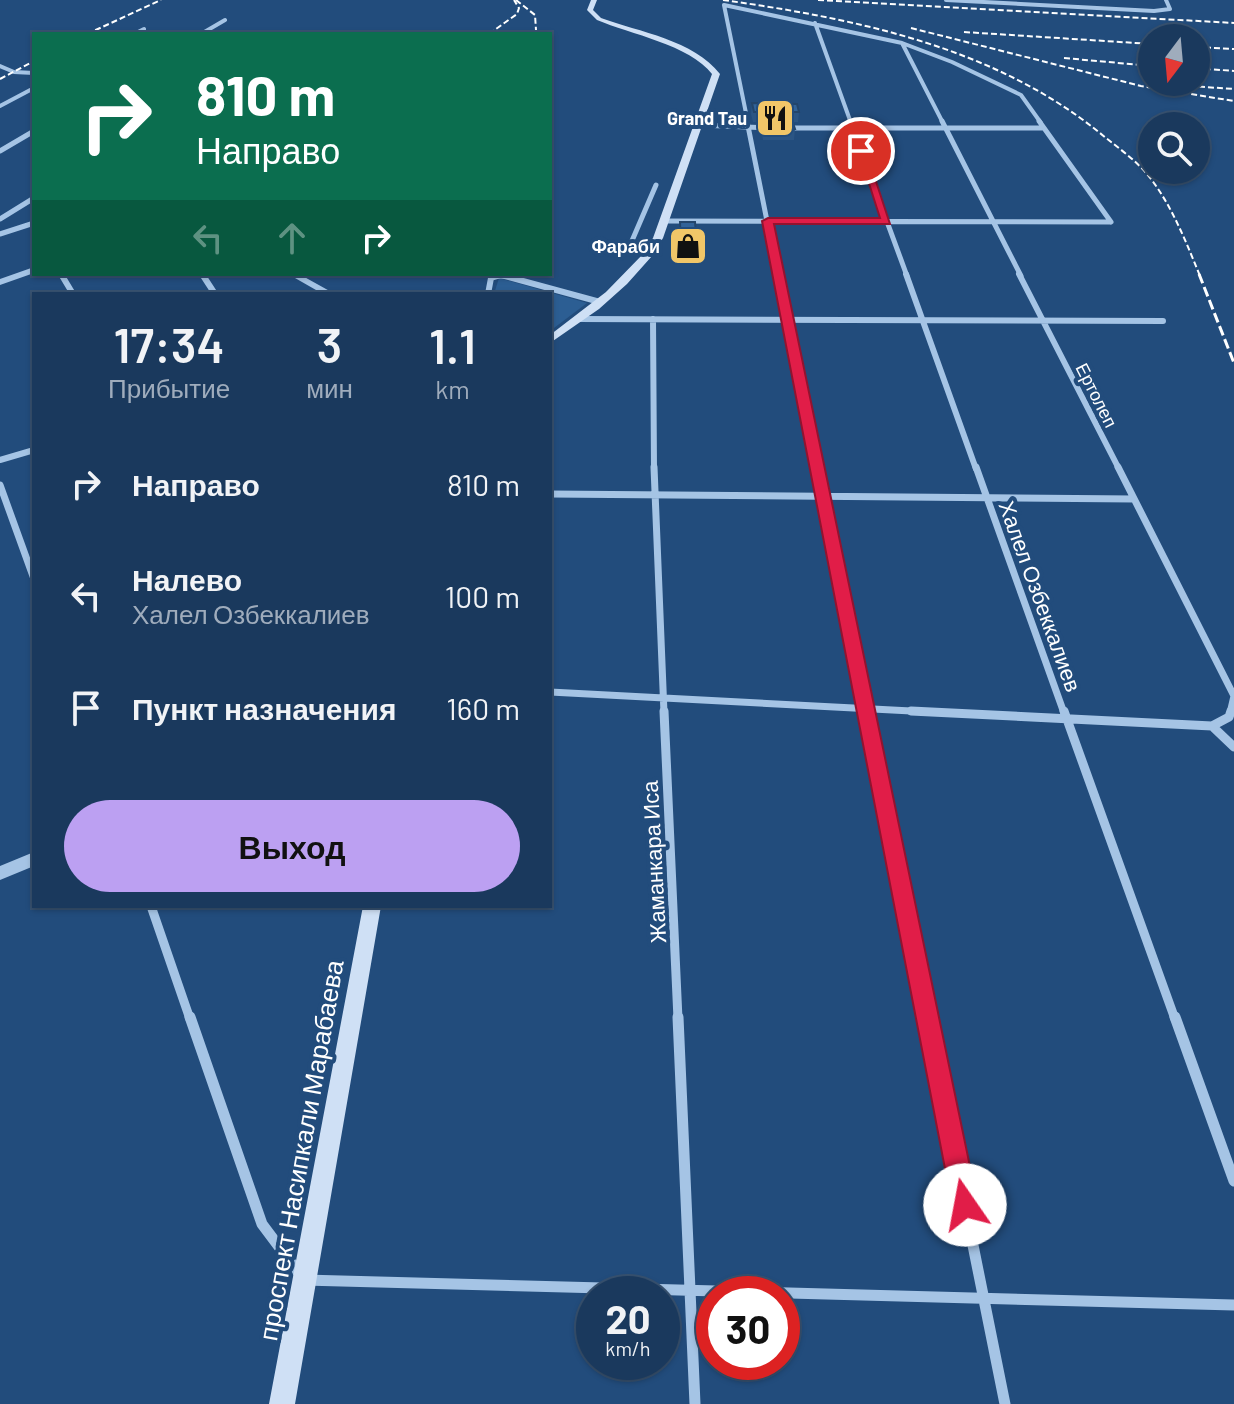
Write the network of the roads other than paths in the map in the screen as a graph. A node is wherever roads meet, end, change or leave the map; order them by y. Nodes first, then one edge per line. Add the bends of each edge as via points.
1 (594, 0) edge
2 (946, 0) edge
3 (1166, 0) edge
4 (225, 20) dead end
5 (815, 23) junction
6 (144, 29) dead end
7 (138, 32) edge
8 (204, 32) edge
9 (902, 43) junction
10 (0, 66) edge
11 (32, 73) edge
12 (32, 89) edge
13 (0, 106) edge
14 (699, 125) junction
15 (749, 128) junction
16 (853, 128) junction
17 (945, 128) junction
18 (1044, 128) junction
19 (32, 132) edge
20 (0, 151) edge
21 (656, 185) dead end
22 (32, 199) edge
23 (0, 219) edge
24 (664, 221) junction
25 (768, 221) junction
26 (887, 221) junction
27 (993, 222) junction
28 (32, 224) edge
29 (0, 234) edge
30 (628, 250) dead end
31 (32, 271) edge
32 (296, 276) edge
33 (498, 276) edge
34 (505, 276) edge
35 (0, 282) edge
36 (326, 292) edge
37 (488, 292) edge
38 (600, 302) junction
39 (578, 319) junction
40 (653, 319) junction
41 (787, 320) junction
42 (922, 321) junction
43 (1163, 321) dead end
44 (1044, 322) junction
45 (552, 338) edge
46 (32, 451) edge
47 (0, 460) edge
48 (0, 485) edge
49 (552, 494) edge
50 (654, 495) junction
51 (823, 496) junction
52 (987, 498) junction
53 (1134, 499) junction
54 (32, 573) edge
55 (552, 692) edge
56 (664, 698) junction
57 (865, 708) junction
58 (1067, 719) junction
59 (1212, 726) junction
60 (1234, 747) edge
61 (32, 860) edge
62 (0, 873) edge
63 (152, 908) edge
64 (372, 908) edge
65 (1234, 1181) edge
66 (304, 1280) junction
67 (690, 1290) junction
68 (984, 1298) junction
69 (1234, 1305) edge
70 (282, 1404) edge
71 (695, 1404) edge
72 (1005, 1404) edge

1 - 14 main road via 590,10 599,19 694,55 714,68
2 - 3 street via 1154,11 1168,10
4 - 8 street
5 - 9 street
5 - 15 street via 724,5
5 - 16 street, Халел Озбеккалиев
6 - 7 street
9 - 17 street, Ертолеп
9 - 18 street via 1021,95
10 - 11 street
12 - 13 street
14 - 15 street
14 - 24 main road
15 - 16 street
15 - 25 street
16 - 17 street
16 - 26 street, Халел Озбеккалиев
17 - 18 street
17 - 27 street, Ертолеп
18 - 27 street via 1111,222
19 - 20 street
21 - 30 street
22 - 23 street
24 - 25 street
24 - 38 main road via 642,265
25 - 26 street
25 - 41 street
26 - 27 street
26 - 42 street, Халел Озбеккалиев
27 - 44 street, Ертолеп
28 - 29 street
31 - 35 street
32 - 36 street
33 - 37 street via 491,278
34 - 38 street
38 - 39 main road
39 - 40 street
39 - 45 main road
40 - 41 street
40 - 50 street, Жаманкара Иса
41 - 42 street
41 - 51 street
42 - 44 street
42 - 52 street, Халел Озбеккалиев
43 - 44 street
44 - 53 street, Ертолеп
46 - 47 street
48 - 54 street
49 - 50 street
50 - 51 street
50 - 56 street, Жаманкара Иса
51 - 52 street
51 - 57 street
52 - 53 street
52 - 58 street, Халел Озбеккалиев
53 - 59 street, Ертолеп via 1234,696 1229,717
55 - 56 street
56 - 57 street
56 - 67 street, Жаманкара Иса
57 - 58 street
57 - 68 street
58 - 59 street
58 - 65 street, Халел Озбеккалиев
59 - 60 street
61 - 62 street
63 - 66 street via 262,1224
64 - 66 main road, проспект Насипкали Марабаева
66 - 67 street
66 - 70 main road, проспект Насипкали Марабаева
67 - 68 street
67 - 71 street, Жаманкара Иса
68 - 69 street
68 - 72 street

